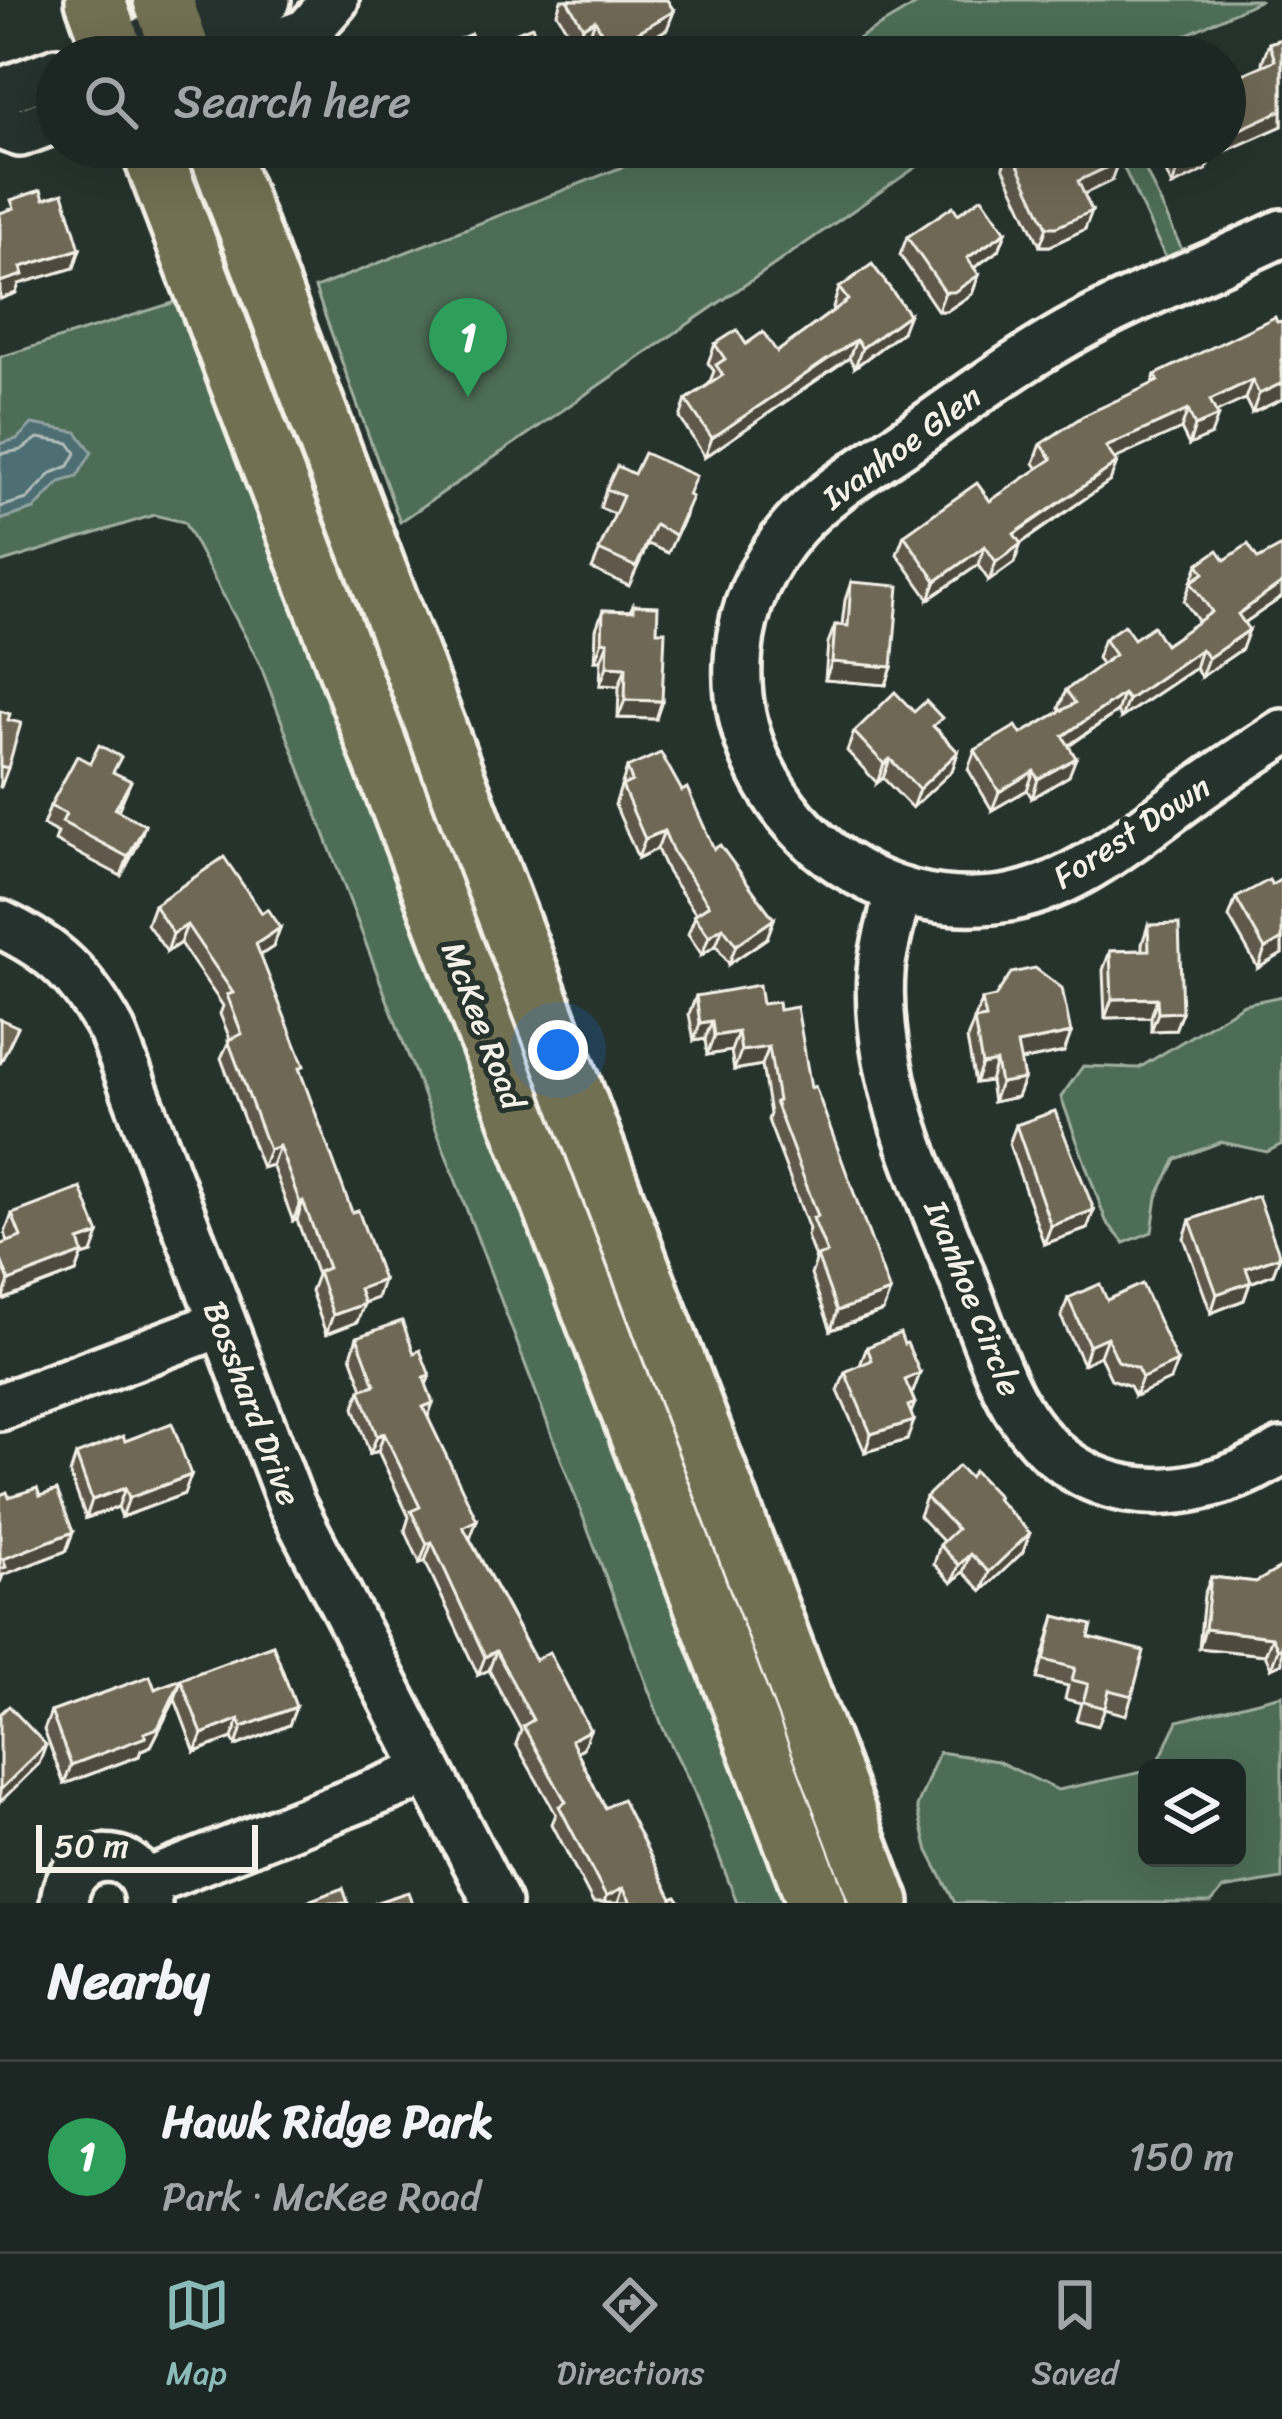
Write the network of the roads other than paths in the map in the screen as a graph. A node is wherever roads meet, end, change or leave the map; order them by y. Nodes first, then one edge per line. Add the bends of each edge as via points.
1 (267, 0) edge
2 (334, 0) edge
3 (173, 29) edge
4 (133, 36) edge
5 (296, 36) edge
6 (36, 79) edge
7 (0, 92) edge
8 (0, 126) edge
9 (36, 127) edge
10 (159, 168) edge
11 (225, 168) edge
12 (1282, 233) edge
13 (1282, 733) edge
14 (898, 892) junction
15 (0, 924) edge
16 (221, 1324) junction
17 (0, 1407) edge
18 (1282, 1452) edge
19 (428, 1772) junction
20 (146, 1893) edge
21 (64, 1903) edge
22 (497, 1903) edge
23 (817, 1903) edge
24 (880, 1903) edge

1 - 3 street
2 - 5 street
3 - 4 street
6 - 7 street
8 - 9 street via 20,133
10 - 23 main road, McKee Road
11 - 24 main road, McKee Road
12 - 14 street, Ivanhoe Glen via 1013,366 826,497 776,550 742,635 740,702 749,745 789,818 816,844
13 - 14 street, Forest Down via 1121,845 1035,892 942,900
14 - 18 street, Ivanhoe Circle via 881,970 883,1036 901,1113 1008,1392 1063,1461 1124,1491 1210,1486
15 - 16 street, Bosshard Drive via 69,967 112,1031
16 - 17 street
16 - 19 street, Bosshard Drive via 315,1555
19 - 20 street
19 - 22 street, Bosshard Drive
20 - 21 street via 125,1863 97,1858 73,1874

